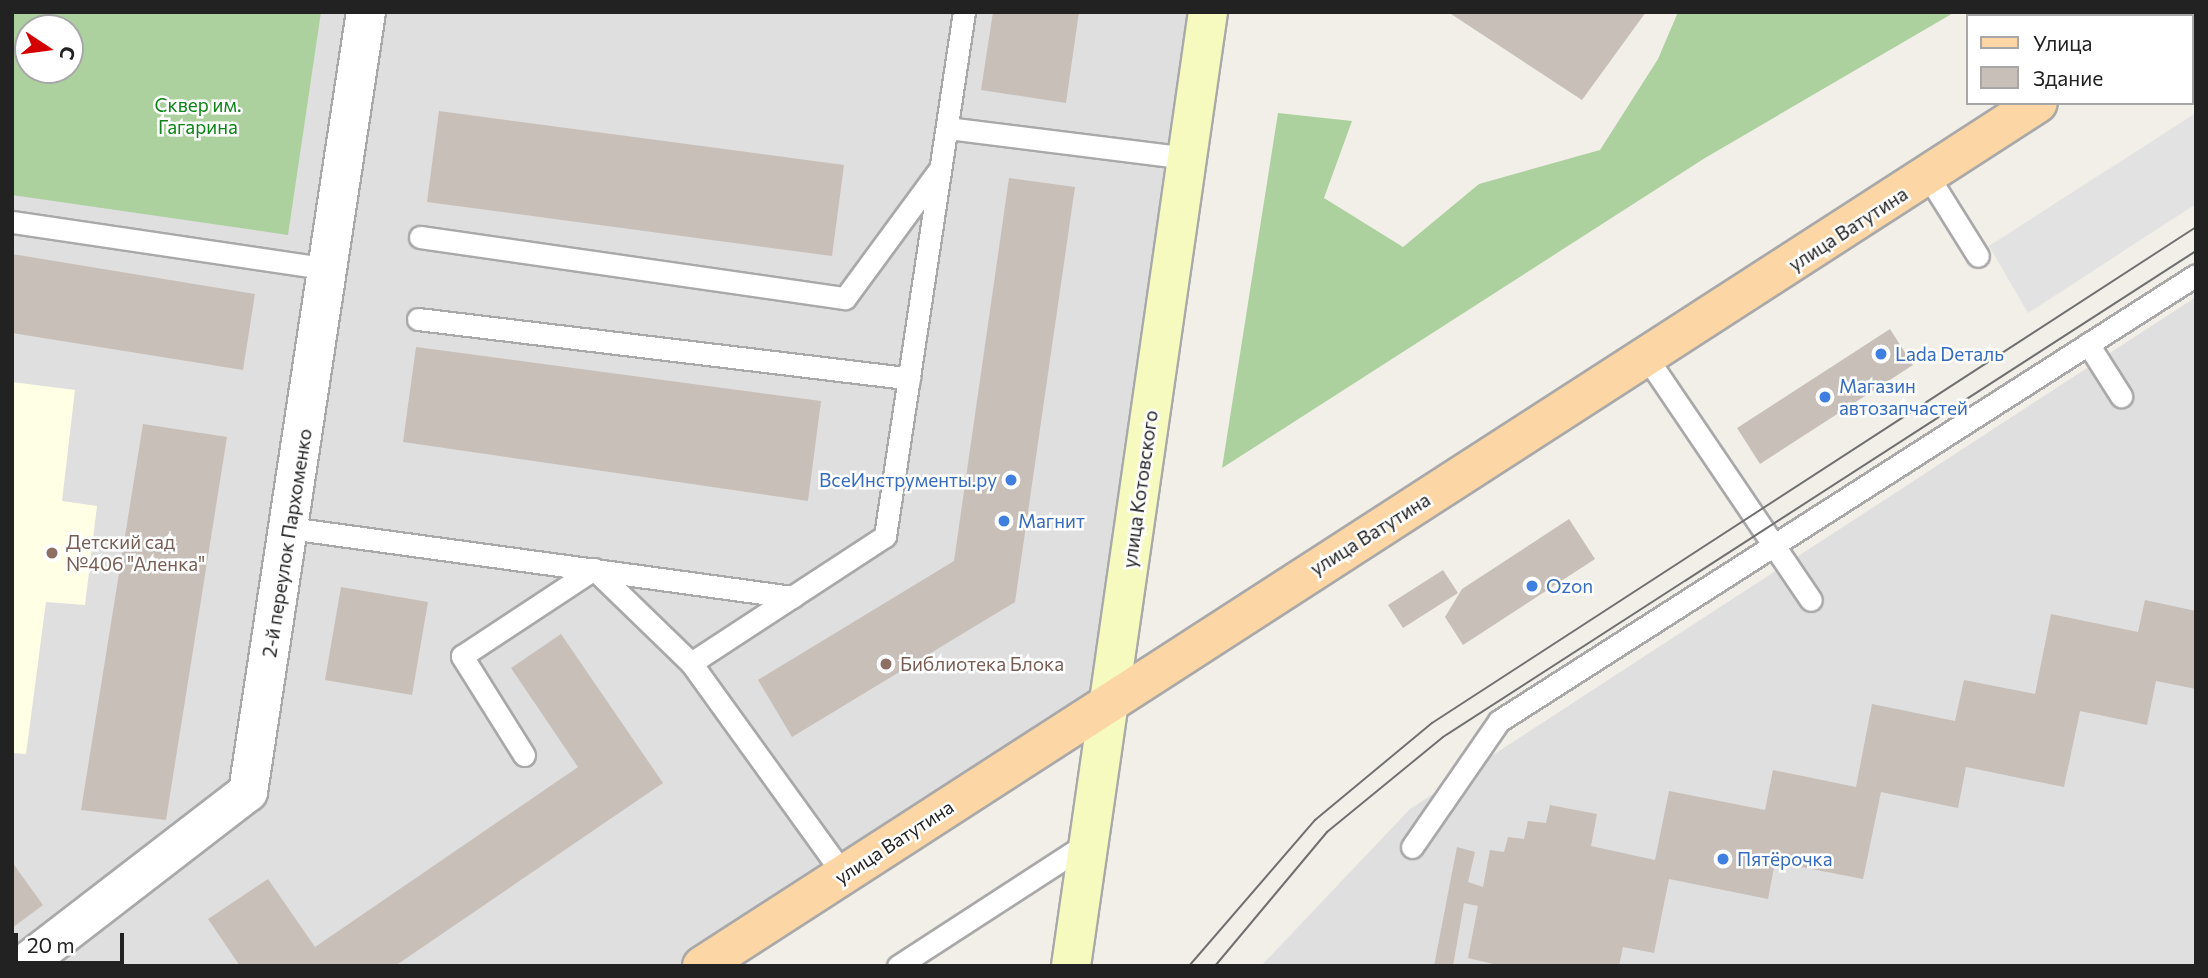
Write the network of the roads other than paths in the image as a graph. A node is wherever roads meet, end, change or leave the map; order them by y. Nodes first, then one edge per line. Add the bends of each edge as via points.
1 (366, 12) edge
2 (964, 12) edge
3 (1208, 12) edge
4 (2035, 105) edge
5 (947, 128) junction
6 (1187, 158) junction
7 (941, 168) junction
8 (1928, 176) junction
9 (12, 222) edge
10 (420, 237) dead end
11 (1978, 256) dead end
12 (329, 269) junction
13 (2196, 275) edge
14 (418, 319) dead end
15 (2088, 344) junction
16 (1647, 358) junction
17 (909, 378) junction
18 (2121, 396) dead end
19 (289, 528) junction
20 (1776, 547) junction
21 (594, 569) junction
22 (792, 597) junction
23 (1811, 600) dead end
24 (691, 663) junction
25 (1110, 699) junction
26 (524, 755) dead end
27 (1089, 842) junction
28 (1412, 848) dead end
29 (844, 876) junction
30 (22, 966) edge
31 (702, 966) edge
32 (898, 966) edge
33 (1071, 966) edge

1 - 12 street, 2-й переулок Пархоменко
2 - 5 lane
3 - 6 main road, улица Котовского
4 - 8 main road, улица Ватутина
5 - 6 lane
5 - 7 lane
6 - 25 main road, улица Котовского
7 - 10 lane via 845,298
7 - 17 lane
8 - 11 lane
8 - 16 main road, улица Ватутина
9 - 12 lane
12 - 19 street, 2-й переулок Пархоменко
13 - 15 lane
14 - 17 lane
15 - 18 lane
15 - 20 lane
16 - 20 lane
16 - 25 main road, улица Ватутина
17 - 22 lane via 885,536
19 - 21 lane
19 - 30 street, 2-й переулок Пархоменко via 248,792
20 - 23 lane
20 - 28 lane via 1500,721
21 - 22 lane
21 - 24 lane
21 - 26 lane via 462,656
22 - 24 lane
24 - 29 lane
25 - 27 main road, улица Котовского
25 - 29 main road, улица Ватутина
27 - 32 lane
27 - 33 main road, улица Котовского
29 - 31 main road, улица Ватутина

